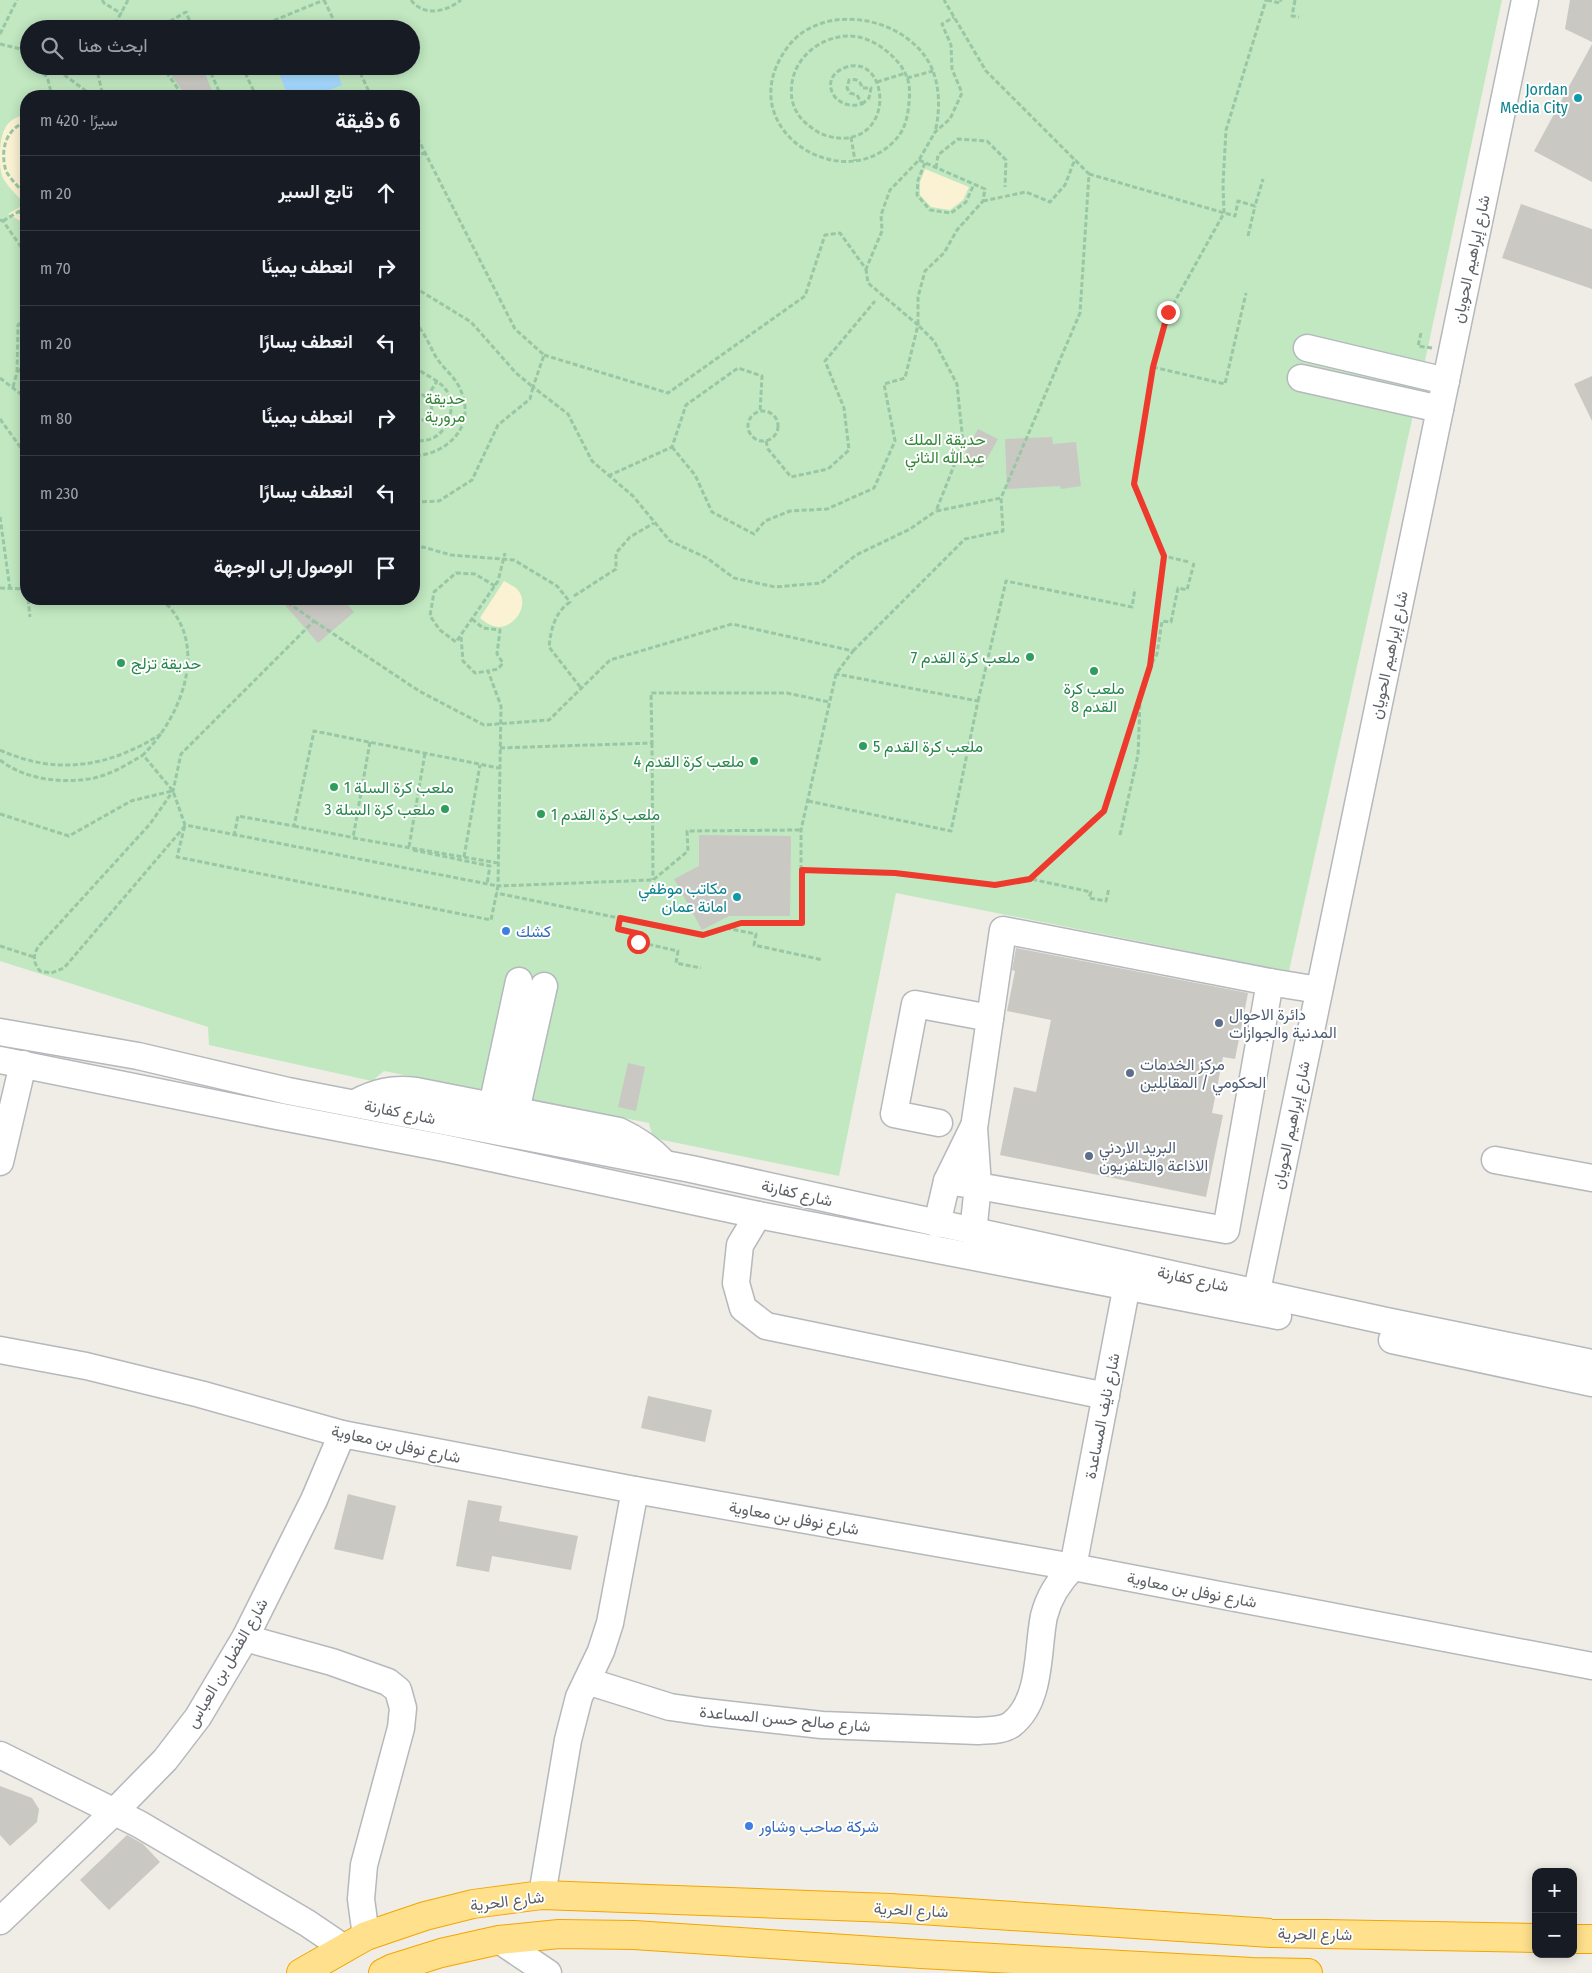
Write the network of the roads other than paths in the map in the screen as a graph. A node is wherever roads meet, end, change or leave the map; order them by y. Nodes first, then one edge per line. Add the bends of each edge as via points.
1 (1525, 0) edge
2 (1307, 348) dead end
3 (1301, 378) dead end
4 (1446, 381) junction
5 (1440, 409) junction
6 (1270, 982) junction
7 (532, 984) dead end
8 (1319, 990) junction
9 (990, 1018) junction
10 (0, 1032) edge
11 (12, 1062) edge
12 (355, 1104) junction
13 (504, 1108) junction
14 (939, 1123) dead end
15 (974, 1128) junction
16 (1495, 1160) dead end
17 (0, 1162) edge
18 (666, 1164) junction
19 (1592, 1178) edge
20 (948, 1181) junction
21 (978, 1186) junction
22 (758, 1215) junction
23 (937, 1224) junction
24 (972, 1232) junction
25 (1129, 1276) junction
26 (1254, 1302) junction
27 (0, 1350) edge
28 (1592, 1363) edge
29 (1592, 1383) edge
30 (1106, 1396) junction
31 (342, 1434) junction
32 (635, 1490) junction
33 (1073, 1567) junction
34 (245, 1638) junction
35 (1592, 1666) edge
36 (587, 1681) junction
37 (0, 1755) edge
38 (113, 1813) junction
39 (542, 1895) junction
40 (0, 1921) edge
41 (1532, 1938) edge
42 (1577, 1939) edge
43 (1592, 1939) edge
44 (499, 1940) junction
45 (355, 1942) junction
46 (301, 1973) edge
47 (383, 1973) edge
48 (548, 1973) edge
49 (1308, 1973) edge

1 - 4 street, شارع إبراهيم الحويان
2 - 4 street
3 - 5 street
4 - 5 street, شارع إبراهيم الحويان
5 - 8 street, شارع إبراهيم الحويان
6 - 8 street
6 - 9 street via 1003,930
6 - 21 street via 1226,1230
7 - 13 street
8 - 26 street, شارع إبراهيم الحويان
9 - 14 street via 915,1004 894,1114
9 - 15 street
10 - 12 street, شارع كفارنة via 138,1056
11 - 17 street
11 - 22 street, شارع كفارنة via 444,1148
12 - 13 street via 385,1090 402,1089
12 - 18 street, شارع كفارنة
13 - 18 street via 619,1131 646,1146
15 - 20 street
15 - 21 street
16 - 19 street
18 - 23 street, شارع كفارنة
20 - 21 street
20 - 23 street
21 - 24 street
22 - 25 street, شارع كفارنة
22 - 30 street via 740,1245 736,1283 743,1308 766,1326
23 - 24 street, شارع كفارنة
24 - 25 street, شارع كفارنة
25 - 26 street, شارع كفارنة
25 - 30 street, شارع نايف المساعدة
26 - 28 street, شارع كفارنة
26 - 29 street, شارع كفارنة
27 - 31 street, شارع نوفل بن معاوية via 86,1366
30 - 33 street, شارع نايف المساعدة
31 - 32 street, شارع نوفل بن معاوية
31 - 34 street, شارع الفضل بن العباس via 314,1500
32 - 33 street, شارع نوفل بن معاوية
32 - 36 street via 610,1623
33 - 35 street, شارع نوفل بن معاوية
33 - 36 street, شارع صالح حسن المساعدة via 1054,1590 1047,1608 1029,1700 1011,1725 998,1729 831,1726 714,1714 661,1704
34 - 38 street, شارع الفضل بن العباس via 198,1717 165,1760
34 - 45 street via 364,1672 398,1690 404,1708 401,1728 364,1865
36 - 39 street via 579,1697 568,1740
37 - 38 street
38 - 40 street, شارع الفضل بن العباس
38 - 45 street via 139,1824 307,1923
39 - 41 highway, شارع الحرية via 890,1908 1271,1933
39 - 45 highway, شارع الحرية via 473,1904 425,1916
42 - 43 highway
44 - 47 highway via 441,1953
44 - 48 street
44 - 49 highway via 558,1934 634,1935 921,1954
45 - 46 highway, شارع الحرية

